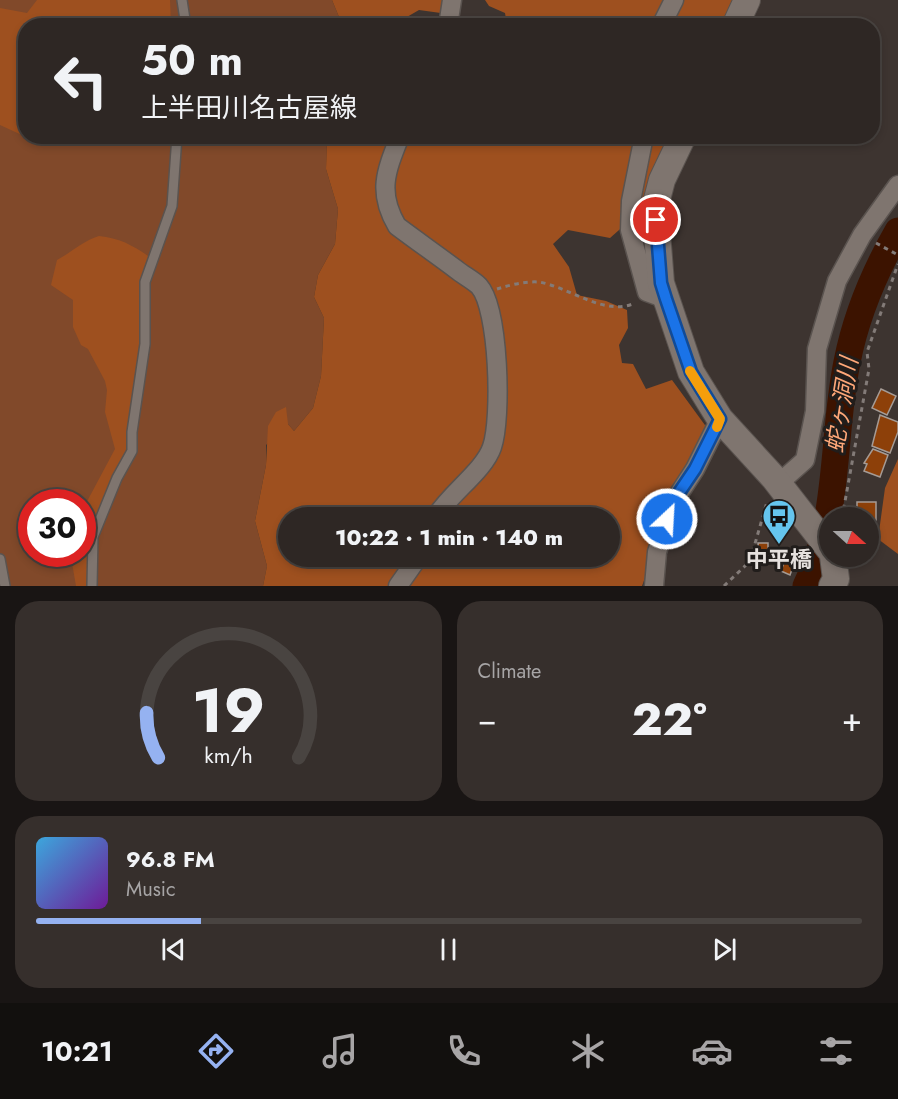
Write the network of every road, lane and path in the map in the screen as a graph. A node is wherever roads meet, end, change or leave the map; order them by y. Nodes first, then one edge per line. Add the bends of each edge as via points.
1 (182, 0) edge
2 (452, 0) edge
3 (674, 0) edge
4 (747, 0) edge
5 (185, 18) edge
6 (449, 18) edge
7 (665, 18) edge
8 (739, 18) edge
9 (176, 144) edge
10 (397, 144) edge
11 (642, 144) edge
12 (679, 144) edge
13 (898, 185) edge
14 (871, 241) dead end
15 (898, 255) edge
16 (898, 264) edge
17 (483, 293) junction
18 (659, 297) junction
19 (720, 419) junction
20 (776, 481) junction
21 (441, 507) edge
22 (844, 507) edge
23 (819, 534) edge
24 (0, 559) edge
25 (411, 567) edge
26 (834, 567) edge
27 (5, 586) edge
28 (92, 586) edge
29 (398, 586) edge
30 (654, 586) edge
31 (724, 586) edge
32 (832, 586) edge

1 - 5 lane
2 - 6 street
3 - 7 street
4 - 8 main road
9 - 28 lane via 172,206 145,282 145,344 132,451 93,537
10 - 17 street via 384,184 390,214 397,226 478,285
11 - 18 street via 631,201 630,230 648,292
12 - 18 main road via 662,180 655,207
13 - 20 street via 862,235 837,281 817,349 815,411 805,460
14 - 15 path
16 - 22 path via 867,352 869,369
17 - 18 path via 537,282 609,307
17 - 21 street via 496,340 492,448
18 - 19 main road via 691,372
19 - 20 main road
19 - 30 street via 695,469 672,503 657,552
20 - 23 main road
20 - 31 path via 752,554
24 - 27 lane
25 - 29 street
26 - 32 main road via 836,579

